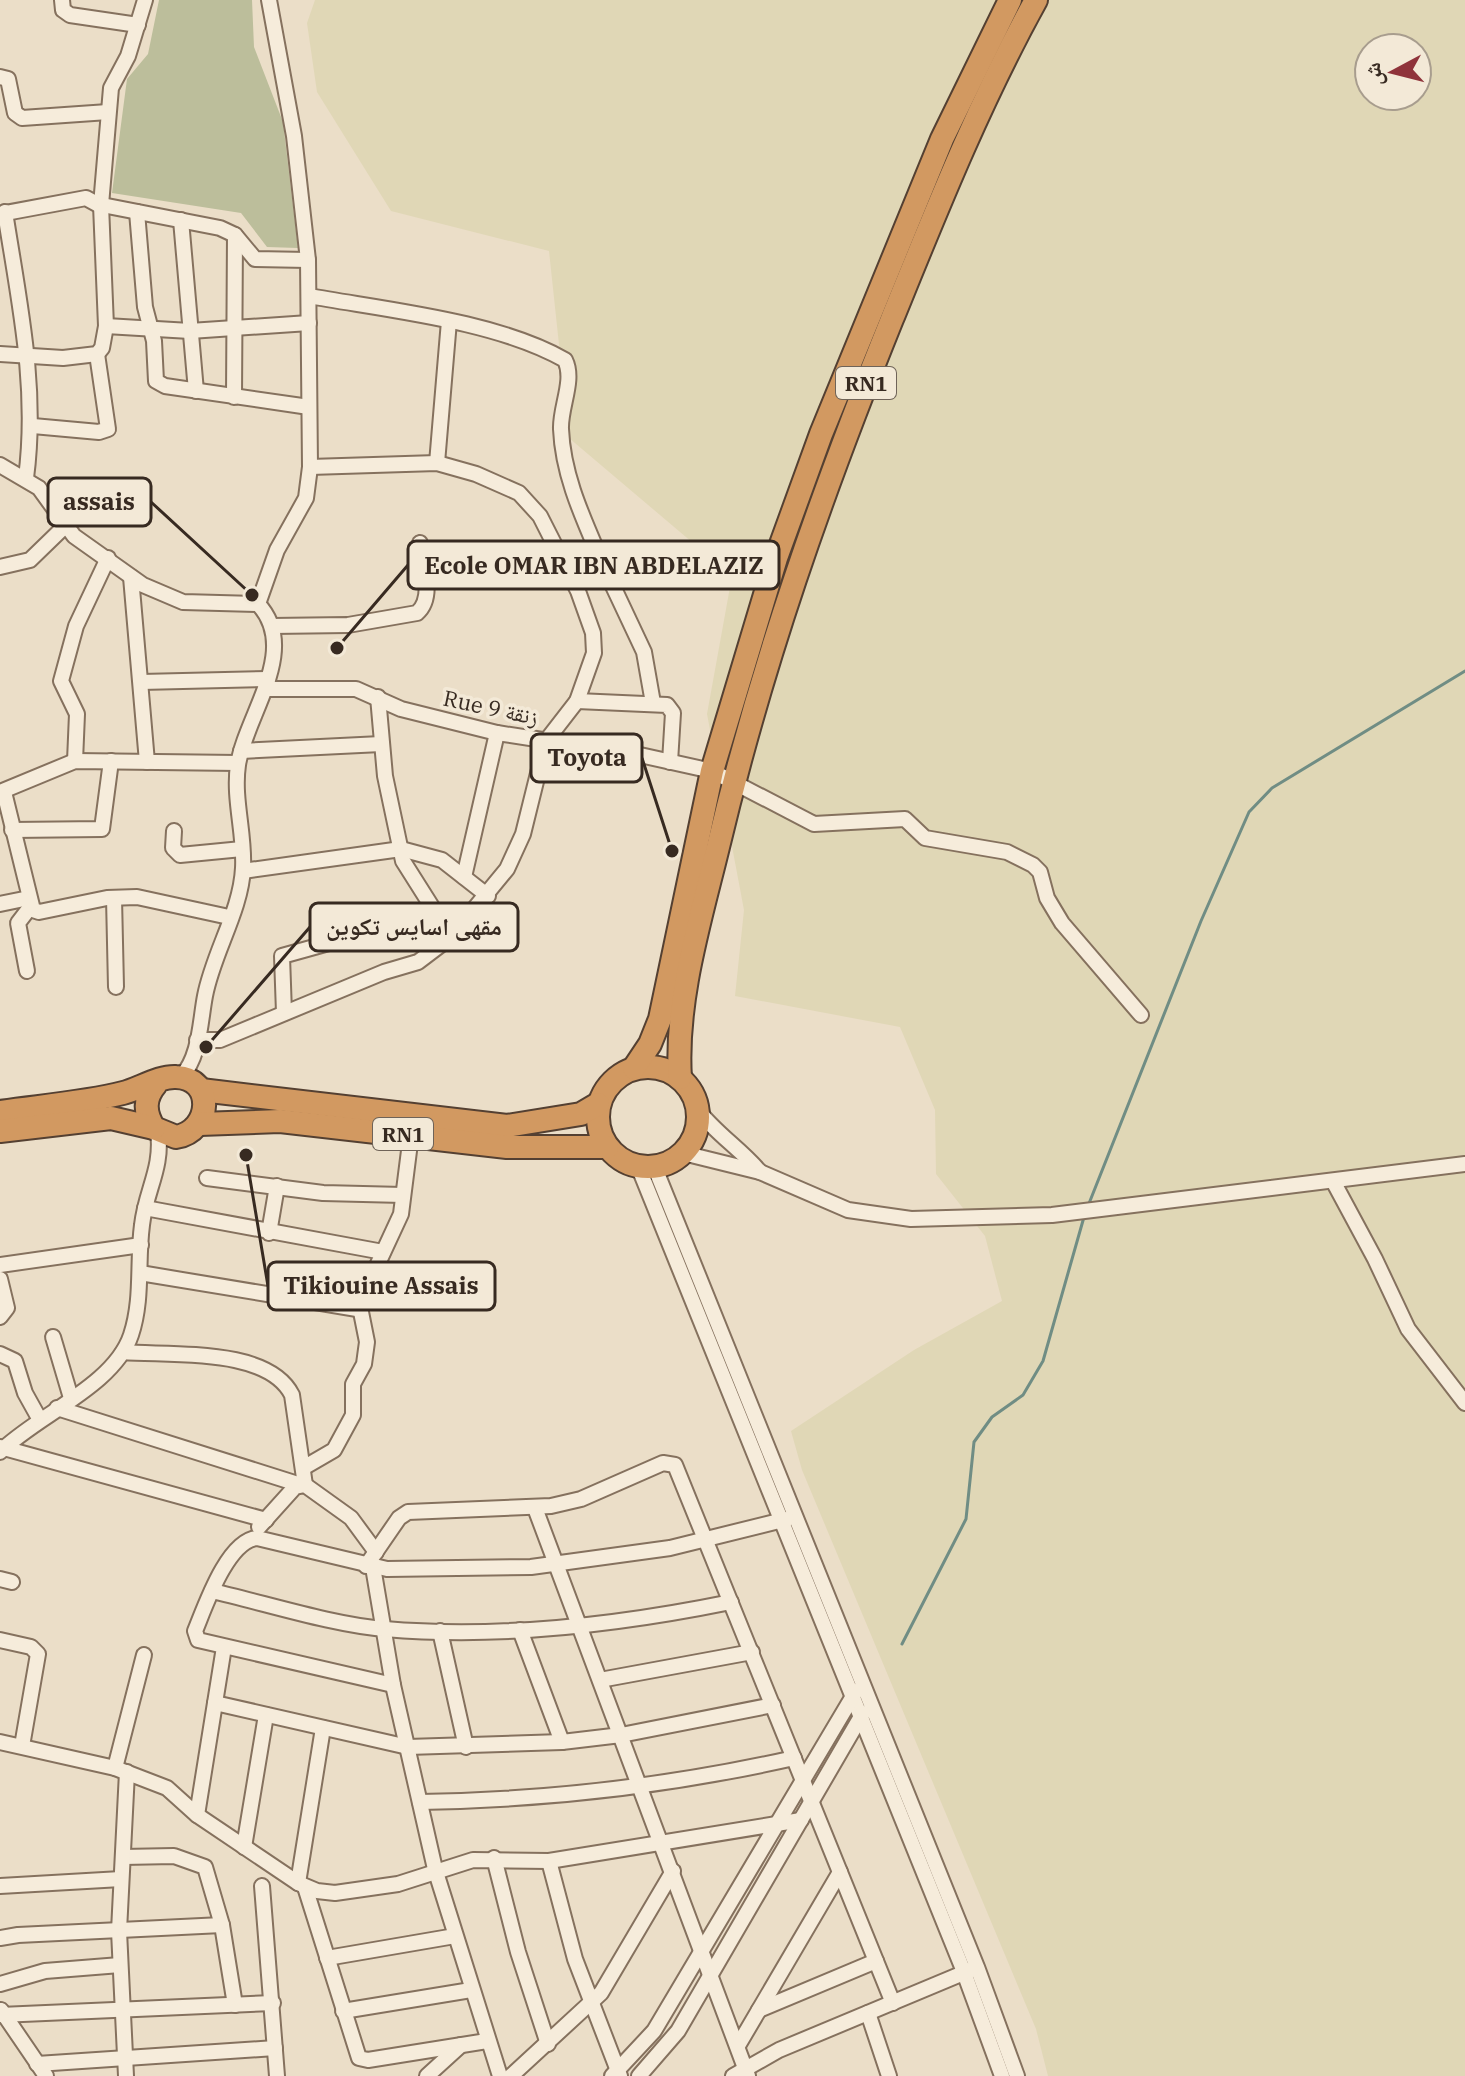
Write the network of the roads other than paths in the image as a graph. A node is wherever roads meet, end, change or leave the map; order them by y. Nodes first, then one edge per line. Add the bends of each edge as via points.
1 (62, 0) edge
2 (145, 0) edge
3 (269, 0) edge
4 (1010, 0) edge
5 (1036, 0) edge
6 (138, 25) junction
7 (0, 77) edge
8 (108, 112) junction
9 (101, 205) junction
10 (137, 212) junction
11 (2, 213) edge
12 (181, 220) junction
13 (235, 235) junction
14 (308, 260) junction
15 (309, 296) junction
16 (449, 321) junction
17 (309, 323) junction
18 (106, 326) junction
19 (235, 328) junction
20 (150, 329) junction
21 (190, 331) junction
22 (0, 354) edge
23 (97, 354) junction
24 (28, 356) junction
25 (196, 391) junction
26 (234, 397) junction
27 (309, 407) junction
28 (33, 426) junction
29 (437, 463) junction
30 (0, 465) edge
31 (310, 467) junction
32 (26, 478) junction
33 (64, 527) junction
34 (420, 543) dead end
35 (108, 558) junction
36 (0, 567) edge
37 (604, 567) junction
38 (131, 577) junction
39 (572, 581) junction
40 (258, 604) junction
41 (272, 626) junction
42 (141, 682) junction
43 (266, 684) junction
44 (378, 697) junction
45 (577, 701) junction
46 (653, 703) junction
47 (497, 733) junction
48 (546, 741) junction
49 (381, 744) junction
50 (240, 757) junction
51 (75, 761) junction
52 (111, 761) junction
53 (147, 762) junction
54 (670, 762) junction
55 (712, 771) junction
56 (734, 780) junction
57 (2, 792) edge
58 (12, 830) junction
59 (174, 831) dead end
60 (17, 845) junction
61 (0, 849) edge
62 (242, 849) junction
63 (401, 849) junction
64 (243, 871) junction
65 (464, 877) junction
66 (488, 896) junction
67 (114, 898) junction
68 (30, 902) junction
69 (0, 904) edge
70 (229, 917) junction
71 (379, 929) dead end
72 (451, 937) junction
73 (27, 971) dead end
74 (116, 987) dead end
75 (284, 1013) junction
76 (1141, 1015) dead end
77 (197, 1040) junction
78 (634, 1068) junction
79 (680, 1078) junction
80 (156, 1084) junction
81 (194, 1085) junction
82 (598, 1104) junction
83 (697, 1109) junction
84 (0, 1112) edge
85 (156, 1129) junction
86 (193, 1129) junction
87 (0, 1131) edge
88 (411, 1135) junction
89 (607, 1147) junction
90 (683, 1153) junction
91 (1465, 1164) edge
92 (646, 1167) junction
93 (158, 1171) junction
94 (760, 1172) junction
95 (207, 1178) dead end
96 (1333, 1181) junction
97 (277, 1186) junction
98 (403, 1195) junction
99 (145, 1208) junction
100 (269, 1233) junction
101 (141, 1245) junction
102 (383, 1252) junction
103 (0, 1265) edge
104 (140, 1273) junction
105 (0, 1279) edge
106 (360, 1307) junction
107 (0, 1317) edge
108 (53, 1337) dead end
109 (123, 1352) junction
110 (0, 1354) edge
111 (71, 1398) junction
112 (1465, 1403) edge
113 (57, 1408) junction
114 (40, 1420) junction
115 (0, 1450) edge
116 (303, 1468) junction
117 (303, 1485) junction
118 (535, 1508) junction
119 (788, 1518) junction
120 (266, 1520) junction
121 (249, 1539) junction
122 (706, 1540) junction
123 (371, 1562) junction
124 (556, 1565) junction
125 (212, 1591) junction
126 (731, 1602) junction
127 (580, 1626) junction
128 (382, 1629) junction
129 (520, 1630) junction
130 (440, 1631) junction
131 (0, 1640) edge
132 (224, 1647) junction
133 (752, 1652) junction
134 (144, 1655) dead end
135 (600, 1680) junction
136 (862, 1681) junction
137 (393, 1685) junction
138 (853, 1696) junction
139 (870, 1701) junction
140 (215, 1703) junction
141 (773, 1705) junction
142 (266, 1715) junction
143 (861, 1717) junction
144 (323, 1728) junction
145 (621, 1735) junction
146 (0, 1742) edge
147 (562, 1742) junction
148 (22, 1746) junction
149 (408, 1747) junction
150 (466, 1747) junction
151 (794, 1758) junction
152 (121, 1770) junction
153 (803, 1780) junction
154 (641, 1787) junction
155 (812, 1801) junction
156 (420, 1802) junction
157 (197, 1815) junction
158 (801, 1820) junction
159 (777, 1824) junction
160 (663, 1844) junction
161 (244, 1847) junction
162 (123, 1857) junction
163 (494, 1858) junction
164 (549, 1861) junction
165 (435, 1869) junction
166 (673, 1871) junction
167 (840, 1872) junction
168 (121, 1879) junction
169 (301, 1885) junction
170 (0, 1886) edge
171 (262, 1886) dead end
172 (222, 1925) junction
173 (119, 1931) junction
174 (455, 1936) junction
175 (0, 1938) edge
176 (703, 1949) junction
177 (327, 1958) junction
178 (876, 1961) junction
179 (120, 1965) junction
180 (971, 1970) junction
181 (712, 1973) junction
182 (0, 1984) edge
183 (471, 1990) junction
184 (273, 2003) junction
185 (592, 2003) junction
186 (893, 2003) junction
187 (235, 2005) junction
188 (759, 2010) junction
189 (121, 2011) junction
190 (343, 2011) junction
191 (1, 2012) edge
192 (868, 2013) junction
193 (487, 2041) junction
194 (548, 2044) junction
195 (739, 2044) junction
196 (461, 2045) junction
197 (275, 2048) junction
198 (123, 2058) junction
199 (41, 2070) edge
200 (748, 2071) edge
201 (616, 2074) edge
202 (126, 2076) edge
203 (277, 2076) edge
204 (427, 2076) edge
205 (500, 2076) edge
206 (511, 2076) edge
207 (639, 2076) edge
208 (733, 2076) edge
209 (889, 2076) edge
210 (1002, 2076) edge
211 (1017, 2076) edge

1 - 6 street via 70,15
2 - 6 street
3 - 14 street via 294,136
4 - 55 highway, RN1 via 942,139 821,434 756,618
5 - 56 highway, RN1 via 960,152 846,433 777,626
6 - 8 street via 115,76
7 - 8 street via 8,79 15,113 22,118
8 - 9 street
9 - 10 street
9 - 11 street via 74,197
9 - 18 street
10 - 12 street
10 - 20 street
11 - 24 street
12 - 13 street
12 - 21 street
13 - 14 street via 255,259
13 - 19 street
14 - 15 street
15 - 16 street
15 - 17 street
16 - 29 street
16 - 37 street via 565,360 569,374 561,428 566,468
17 - 19 street
17 - 27 street
18 - 20 street
18 - 23 street
19 - 21 street
19 - 26 street
20 - 21 street
20 - 25 street via 156,381
21 - 25 street
22 - 24 street
23 - 24 street
23 - 28 street via 108,429
24 - 28 street
25 - 26 street
26 - 27 street
27 - 31 street
28 - 32 street
29 - 31 street
29 - 39 street via 502,483 532,504
30 - 32 street
31 - 40 street via 306,498 277,550
32 - 33 street via 39,488
33 - 35 street
33 - 36 street via 30,560
34 - 41 street via 427,597 417,613 348,625
35 - 38 street
35 - 51 street via 76,626 61,681 77,714
37 - 39 street
37 - 46 street via 644,652
38 - 40 street via 183,602
38 - 42 street
39 - 45 street via 593,633 594,653
40 - 41 street
41 - 43 street
42 - 43 street, Rue 9 زنقة
42 - 53 street
43 - 44 street, Rue 9 زنقة via 342,686
43 - 50 street
44 - 47 street, Rue 9 زنقة via 401,709
44 - 49 street
45 - 46 street
45 - 48 street
46 - 54 street via 672,709
47 - 48 street, Rue 9 زنقة
47 - 65 street
48 - 54 street, Rue 9 زنقة
48 - 66 street via 523,834
49 - 50 street
49 - 63 street
50 - 53 street
50 - 62 street
51 - 52 street
51 - 57 street
52 - 53 street
52 - 58 street via 102,829
54 - 55 street, Rue 9 زنقة
55 - 56 street, Rue 9 زنقة
55 - 78 highway, RN1 via 660,1019
56 - 76 street, Rue 9 زنقة via 814,824 905,819 925,838 1018,856 1040,872 1054,911
56 - 79 highway, RN1 via 678,1030
57 - 58 street
58 - 60 street
59 - 62 street via 173,848 180,855
60 - 61 street
60 - 68 street
62 - 64 street
63 - 64 street
63 - 65 street via 442,860
63 - 72 street via 407,873
64 - 70 street
65 - 66 street
66 - 72 street
67 - 68 street via 39,912
67 - 70 street via 177,903
67 - 74 street
68 - 69 street
68 - 73 street via 18,923
70 - 77 street
71 - 75 street via 282,956
72 - 75 street via 418,962
75 - 77 street via 220,1040
77 - 81 street
78 - 79 highway via 658,1067
78 - 82 highway, RN1 via 618,1075
79 - 83 highway, RN1
80 - 81 highway, RN1 via 170,1077
80 - 84 highway, RN1
80 - 85 highway via 146,1110
81 - 82 highway, RN1 via 507,1126 581,1114
81 - 86 highway via 205,1113
82 - 89 highway via 600,1134
83 - 90 highway via 696,1133
83 - 94 street via 714,1132
85 - 86 highway, RN1 via 171,1136
85 - 87 highway, RN1 via 111,1118
85 - 93 street
86 - 88 highway, RN1 via 280,1121
86 - 93 street
88 - 89 highway, RN1 via 544,1150
88 - 98 street
89 - 92 highway via 619,1159
90 - 92 highway
90 - 94 street
91 - 96 street
92 - 119 street
93 - 99 street
94 - 96 street via 868,1215 933,1219 1052,1215
95 - 97 street
96 - 112 street via 1408,1329
97 - 98 street
97 - 100 street
98 - 102 street via 396,1229
99 - 100 street
99 - 101 street
100 - 102 street
101 - 103 street
101 - 104 street
102 - 106 street
104 - 106 street
104 - 109 street via 135,1319
105 - 107 street via 7,1308
106 - 116 street via 366,1355 353,1384 353,1415 334,1450
108 - 111 street
109 - 111 street
109 - 116 street via 254,1363 272,1371 292,1395
110 - 114 street via 15,1361
111 - 113 street
113 - 114 street
113 - 117 street
114 - 115 street
115 - 120 street
116 - 117 street
117 - 120 street
117 - 123 street via 351,1518
118 - 122 street via 581,1499 669,1462 677,1469
118 - 123 street via 413,1511 399,1518
118 - 124 street
119 - 122 street
119 - 136 street
119 - 138 street
120 - 121 street
121 - 123 street
121 - 125 street
122 - 124 street
122 - 126 street
123 - 124 street via 450,1569
123 - 128 street
124 - 127 street
125 - 128 street
125 - 132 street via 195,1634 201,1642
126 - 127 street
126 - 133 street
127 - 129 street
127 - 135 street
128 - 130 street
128 - 137 street
129 - 130 street
129 - 147 street
130 - 150 street
131 - 148 street via 31,1647 38,1654
132 - 137 street
132 - 140 street
133 - 135 street
133 - 141 street
134 - 152 street
135 - 145 street
136 - 138 street
136 - 139 street
137 - 149 street
138 - 143 street
138 - 153 street
139 - 143 street
139 - 180 street
140 - 142 street
140 - 157 street
141 - 145 street
141 - 151 street
142 - 144 street
142 - 161 street
143 - 155 street
143 - 180 street
144 - 149 street
144 - 169 street
145 - 147 street
145 - 154 street
146 - 148 street
147 - 150 street
148 - 152 street
149 - 150 street
149 - 156 street
151 - 153 street
151 - 154 street
152 - 157 street via 167,1788
152 - 162 street
153 - 155 street
153 - 159 street
154 - 156 street
154 - 160 street
155 - 158 street
155 - 167 street
156 - 165 street
157 - 161 street
158 - 159 street
158 - 181 street
159 - 160 street
159 - 176 street
160 - 164 street
160 - 166 street
161 - 169 street
162 - 168 street
162 - 172 street via 174,1856 205,1867
163 - 164 street
163 - 165 street
163 - 194 street
164 - 185 street
165 - 169 street via 357,1892
165 - 174 street
166 - 176 street
166 - 185 street
167 - 178 street
167 - 188 street
168 - 170 street
168 - 173 street
169 - 177 street
171 - 184 street
172 - 173 street
172 - 187 street
173 - 175 street
173 - 179 street
174 - 177 street
174 - 183 street
176 - 181 street
176 - 201 street via 654,2031
177 - 190 street
178 - 186 street
178 - 188 street
179 - 182 street via 45,1971
179 - 189 street
180 - 186 street
180 - 210 street
180 - 211 street
181 - 195 street
181 - 207 street via 670,2043
183 - 190 street
183 - 193 street
184 - 187 street
184 - 197 street
185 - 194 street
185 - 201 street
186 - 192 street
187 - 189 street
188 - 195 street
189 - 191 street
189 - 198 street
190 - 196 street via 364,2060
191 - 199 street
192 - 200 street
192 - 209 street
193 - 196 street
193 - 205 street
194 - 206 street
195 - 200 street
196 - 204 street
197 - 198 street
197 - 203 street
198 - 199 street
198 - 202 street
200 - 208 street

